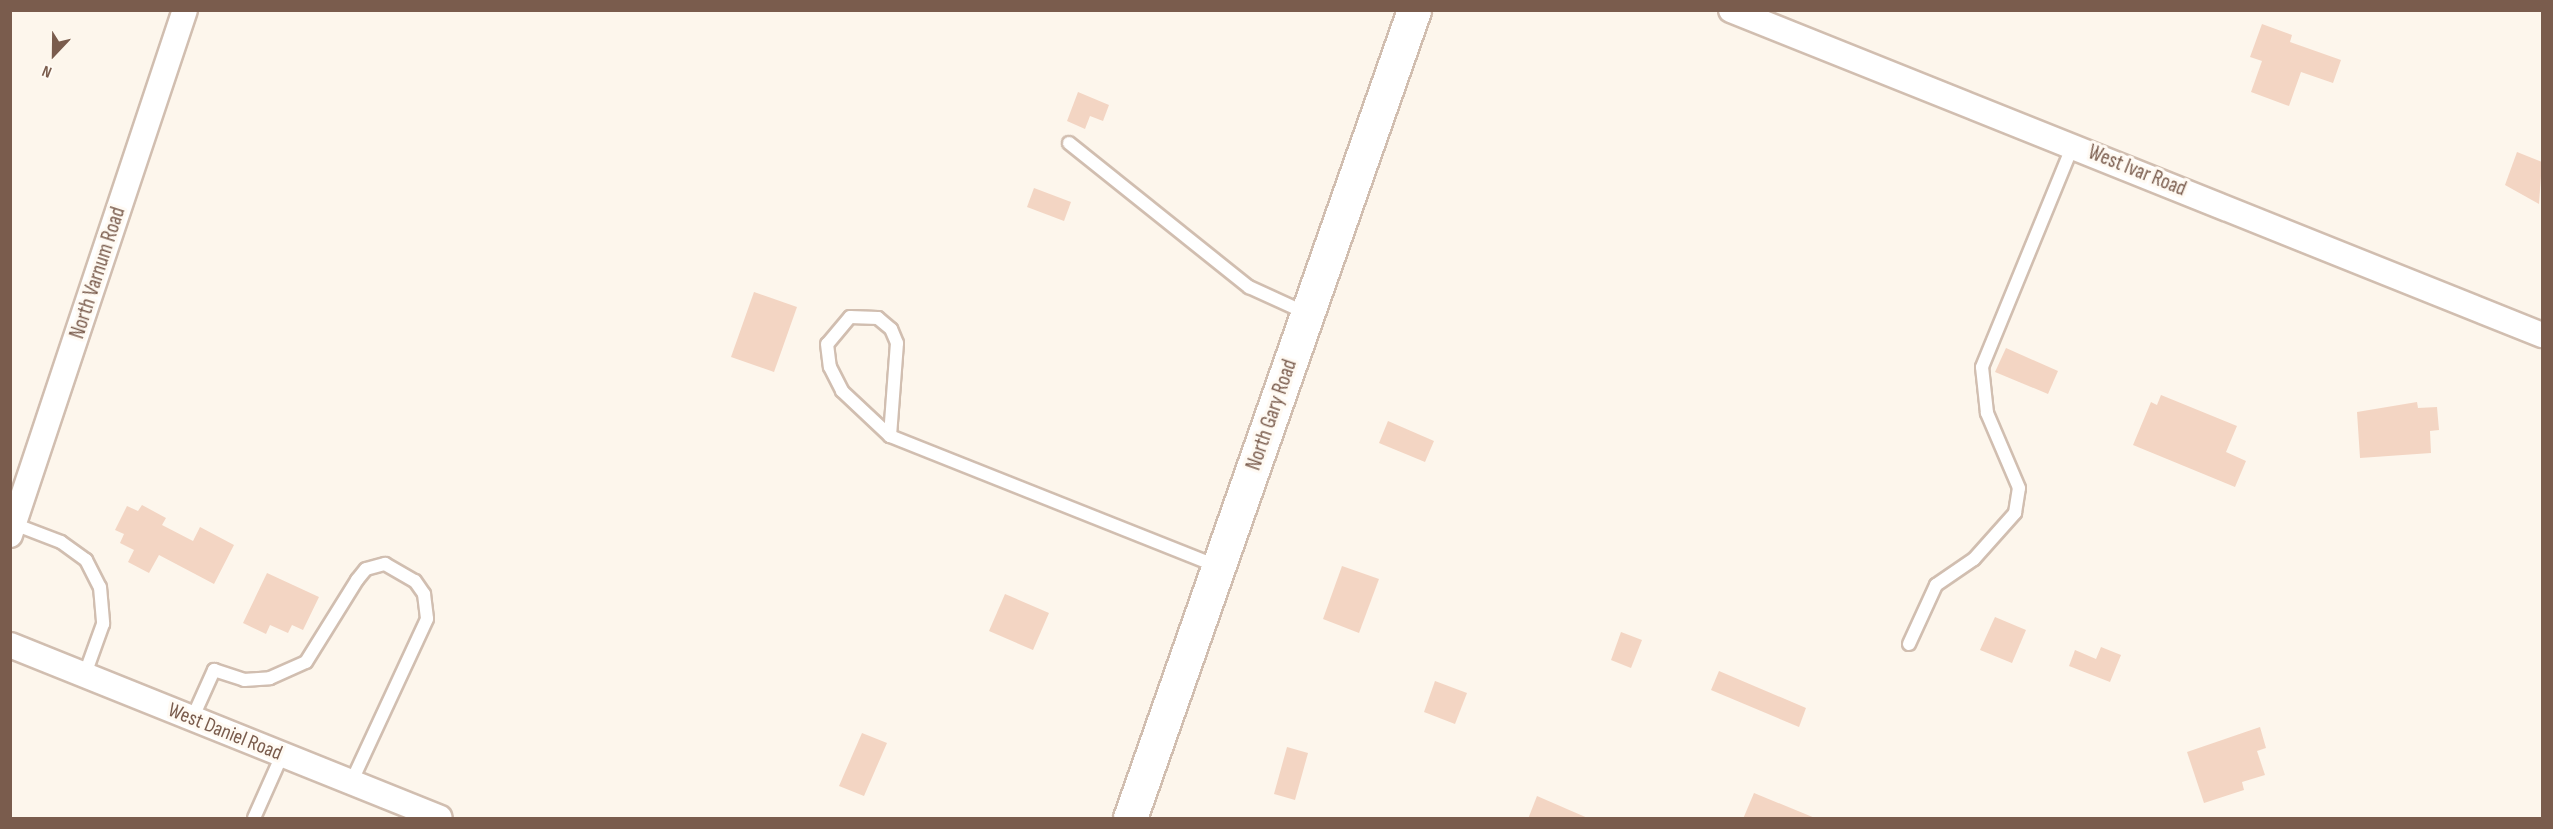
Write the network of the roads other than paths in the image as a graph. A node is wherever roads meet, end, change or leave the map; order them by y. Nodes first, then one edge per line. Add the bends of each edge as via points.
1 (185, 10) edge
2 (1413, 10) edge
3 (1731, 10) edge
4 (1069, 143) dead end
5 (2073, 145) junction
6 (1307, 314) junction
7 (2542, 335) edge
8 (890, 436) junction
9 (12, 530) edge
10 (1218, 567) junction
11 (1909, 644) dead end
12 (10, 645) edge
13 (85, 674) junction
14 (192, 718) junction
15 (282, 755) junction
16 (351, 783) junction
17 (254, 819) edge
18 (440, 819) edge
19 (1130, 819) edge

1 - 9 street, North Varnum Road
2 - 6 street, North Gary Road
3 - 5 street, West Ivar Road
4 - 6 lane via 1249,287
5 - 7 street, West Ivar Road
5 - 11 lane via 1982,367 1987,413 2019,488 2015,513 1974,559 1936,585
6 - 10 street, North Gary Road
8 - 8 lane via 842,391 830,367 827,344 850,317 878,318 891,329 897,344
8 - 10 lane
9 - 13 lane via 61,542 86,560 100,587 103,624
10 - 19 street, North Gary Road
12 - 13 street, West Daniel Road
13 - 14 street, West Daniel Road
14 - 15 street, West Daniel Road
14 - 16 lane via 214,670 244,680 270,678 306,662 357,580 366,569 385,564 416,581 424,594 427,619
15 - 16 street, West Daniel Road
15 - 17 lane
16 - 18 street, West Daniel Road

